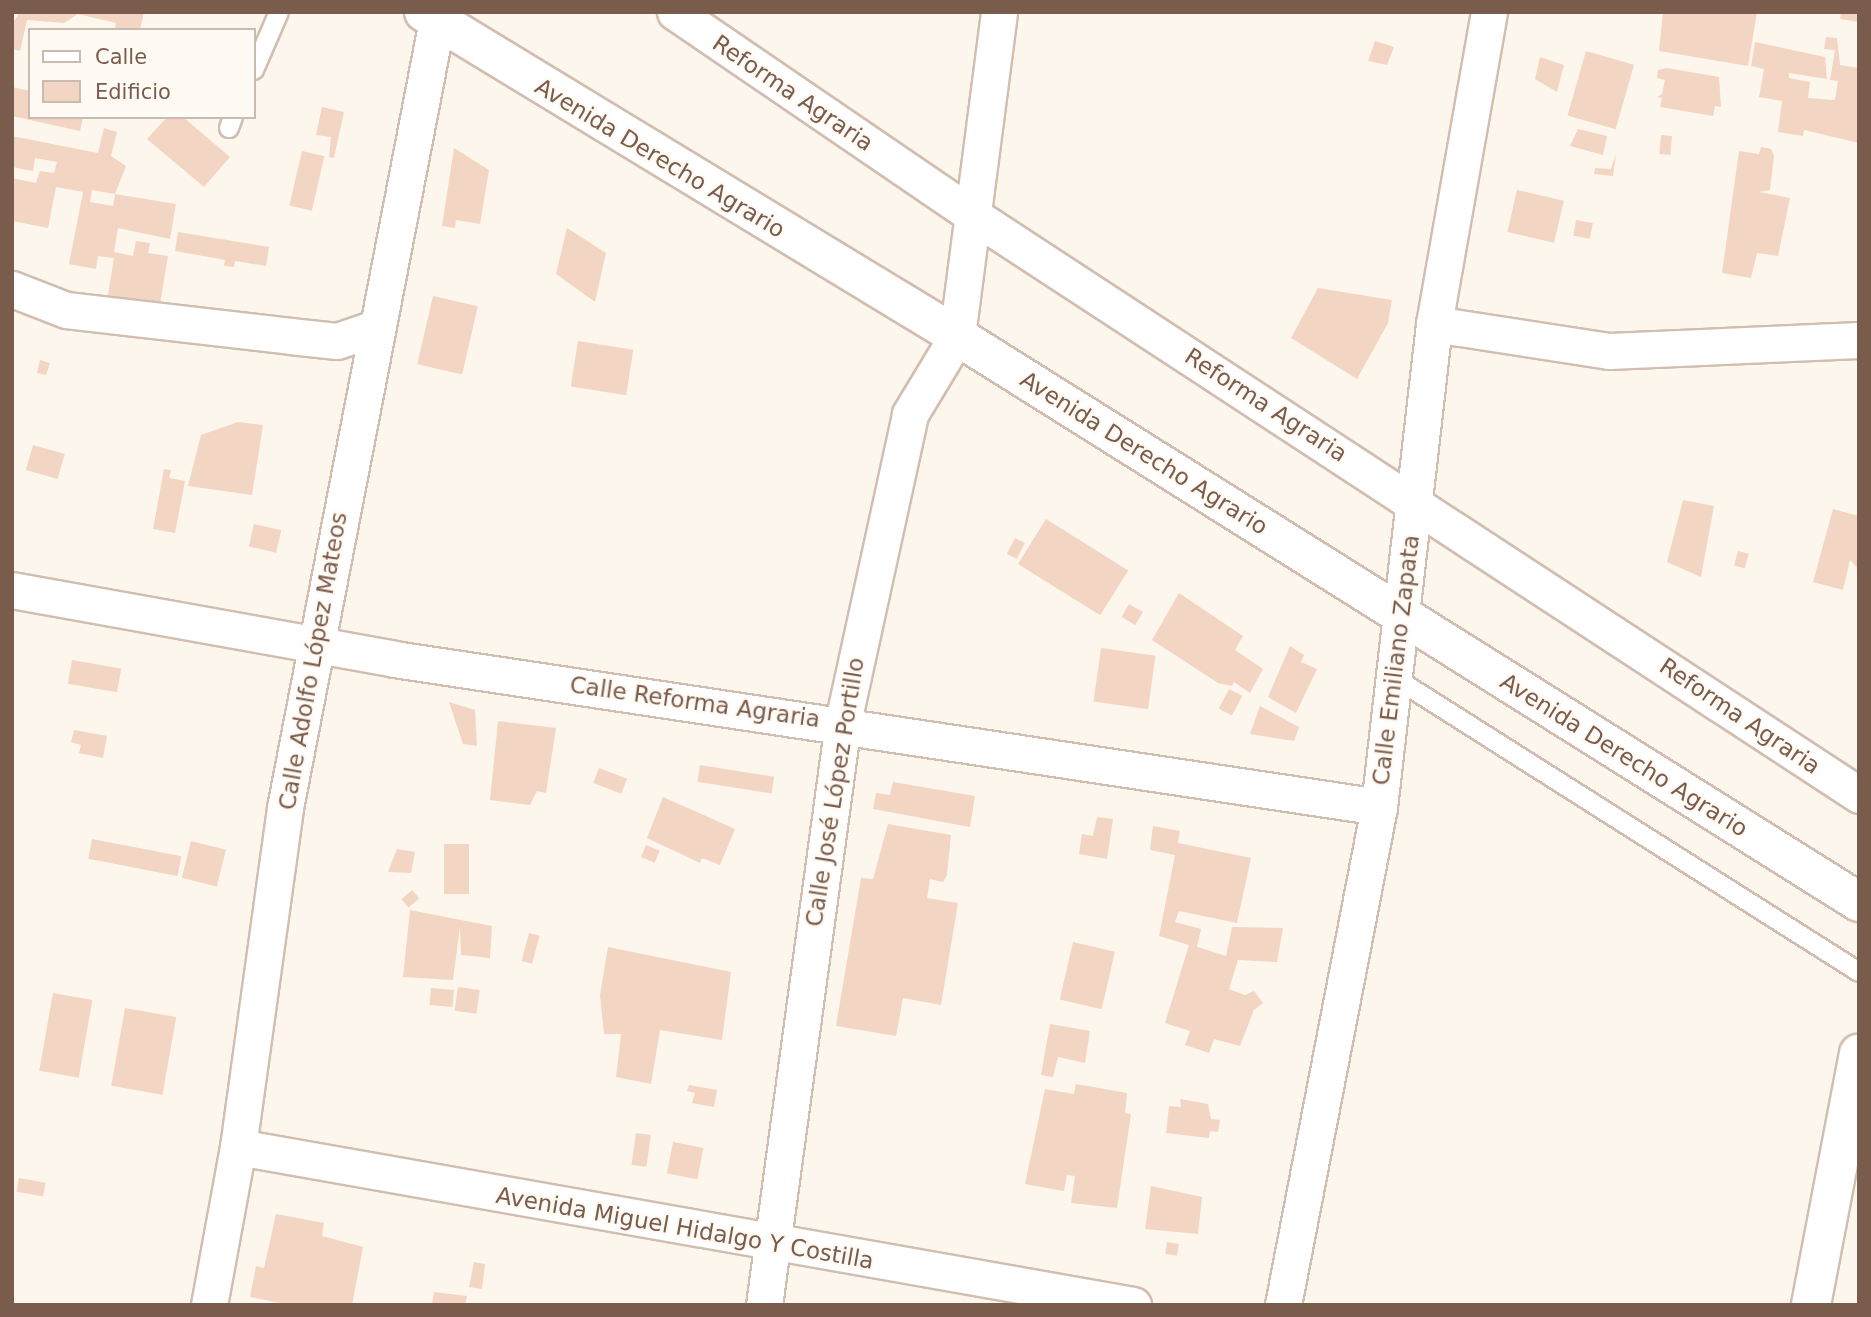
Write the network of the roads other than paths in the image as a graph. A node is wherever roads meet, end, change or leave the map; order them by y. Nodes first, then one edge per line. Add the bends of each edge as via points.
1 (279, 12) edge
2 (675, 12) edge
3 (999, 12) edge
4 (1489, 12) edge
5 (430, 16) edge
6 (256, 65) edge
7 (974, 216) junction
8 (12, 289) edge
9 (1434, 324) junction
10 (375, 328) junction
11 (957, 336) junction
12 (1859, 340) edge
13 (1415, 500) junction
14 (12, 590) edge
15 (1400, 614) junction
16 (316, 642) junction
17 (1395, 678) junction
18 (843, 722) junction
19 (1859, 795) edge
20 (1379, 807) junction
21 (1859, 902) edge
22 (1859, 972) edge
23 (1859, 1054) edge
24 (238, 1147) junction
25 (769, 1242) junction
26 (209, 1305) edge
27 (764, 1305) edge
28 (1133, 1305) edge
29 (1283, 1305) edge
30 (1811, 1305) edge

1 - 6 lane
2 - 7 street, Reforma Agraria
3 - 7 street
4 - 9 street, Calle Emiliano Zapata
5 - 10 street, Calle Adolfo López Mateos
5 - 11 street, Avenida Derecho Agrario
7 - 11 street
7 - 13 street, Reforma Agraria
8 - 10 street via 66,310 290,336 337,341
9 - 12 street via 1609,351
9 - 13 street, Calle Emiliano Zapata
10 - 16 street, Calle Adolfo López Mateos
11 - 15 street, Avenida Derecho Agrario
11 - 18 street, Calle José López Portillo via 910,414
13 - 15 street, Calle Emiliano Zapata
13 - 19 street, Reforma Agraria
14 - 16 street, Calle Reforma Agraria
15 - 17 street, Calle Emiliano Zapata
15 - 21 street, Avenida Derecho Agrario
16 - 18 street, Calle Reforma Agraria via 394,659
16 - 24 street, Calle Adolfo López Mateos via 285,808
17 - 20 street, Calle Emiliano Zapata
17 - 22 lane
18 - 20 street, Calle Reforma Agraria
18 - 25 street, Calle José López Portillo
20 - 29 street, Calle Emiliano Zapata
23 - 30 street
24 - 25 street, Avenida Miguel Hidalgo Y Costilla
24 - 26 street, Calle Adolfo López Mateos
25 - 27 street, Calle José López Portillo
25 - 28 street, Avenida Miguel Hidalgo Y Costilla

